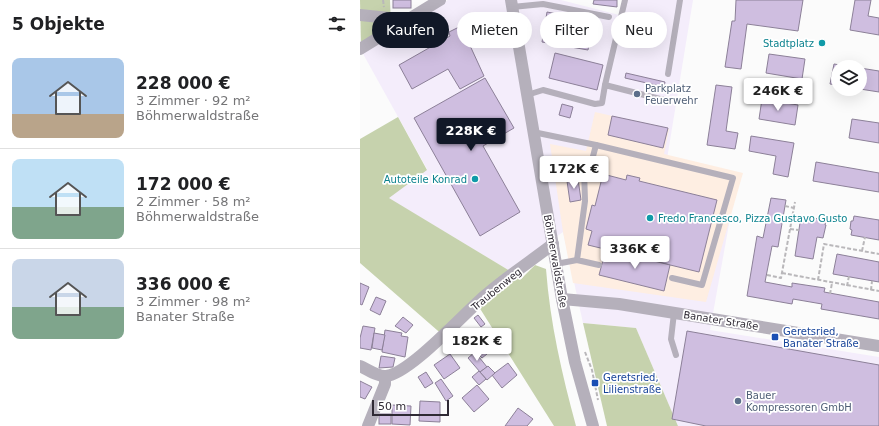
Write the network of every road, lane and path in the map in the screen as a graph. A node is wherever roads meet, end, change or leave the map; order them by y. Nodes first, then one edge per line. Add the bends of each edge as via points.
1 (440, 0) edge
2 (625, 0) edge
3 (680, 0) edge
4 (512, 3) edge
5 (421, 12) edge
6 (360, 14) edge
7 (372, 16) edge
8 (610, 17) dead end
9 (372, 42) edge
10 (360, 49) edge
11 (668, 74) dead end
12 (605, 85) junction
13 (527, 95) junction
14 (668, 101) dead end
15 (533, 132) junction
16 (596, 145) junction
17 (795, 202) dead end
18 (785, 206) dead end
19 (794, 208) junction
20 (790, 229) junction
21 (799, 230) dead end
22 (865, 237) dead end
23 (553, 244) junction
24 (862, 251) junction
25 (879, 254) edge
26 (577, 260) junction
27 (556, 264) junction
28 (599, 265) dead end
29 (782, 273) junction
30 (767, 275) dead end
31 (849, 276) dead end
32 (672, 278) dead end
33 (818, 280) junction
34 (872, 281) dead end
35 (832, 283) junction
36 (847, 286) junction
37 (871, 290) junction
38 (879, 291) edge
39 (830, 294) dead end
40 (562, 299) junction
41 (674, 313) junction
42 (879, 346) edge
43 (585, 350) dead end
44 (676, 355) dead end
45 (360, 366) edge
46 (385, 376) junction
47 (599, 406) dead end
48 (368, 426) edge
49 (593, 426) edge

1 - 5 street
2 - 12 lane
3 - 11 lane
4 - 8 lane via 543,4
4 - 13 street, Böhmerwaldstraße
6 - 7 street
9 - 10 street
12 - 13 lane via 602,103 595,104 543,90
12 - 14 lane
13 - 15 street, Böhmerwaldstraße
15 - 16 lane
15 - 23 street, Böhmerwaldstraße
16 - 26 lane via 592,160 584,170 585,201
16 - 32 lane via 733,178 702,285
17 - 19 path
18 - 19 path
19 - 20 path
20 - 21 path
20 - 29 path
22 - 24 path
23 - 27 street, Böhmerwaldstraße
23 - 46 street, Traubenweg via 486,294 427,351 398,371
24 - 25 path
24 - 33 path via 824,244
26 - 27 lane
26 - 28 lane
27 - 40 street, Böhmerwaldstraße
29 - 30 path via 782,278
29 - 33 path
31 - 36 path
33 - 35 path
34 - 37 path
35 - 36 path
35 - 39 path
36 - 37 path
37 - 38 path
40 - 41 street, Banater Straße
40 - 49 street, Böhmerwaldstraße via 581,388
41 - 42 street, Banater Straße
41 - 44 lane via 671,339
43 - 47 path
45 - 46 street
46 - 48 street via 385,384

